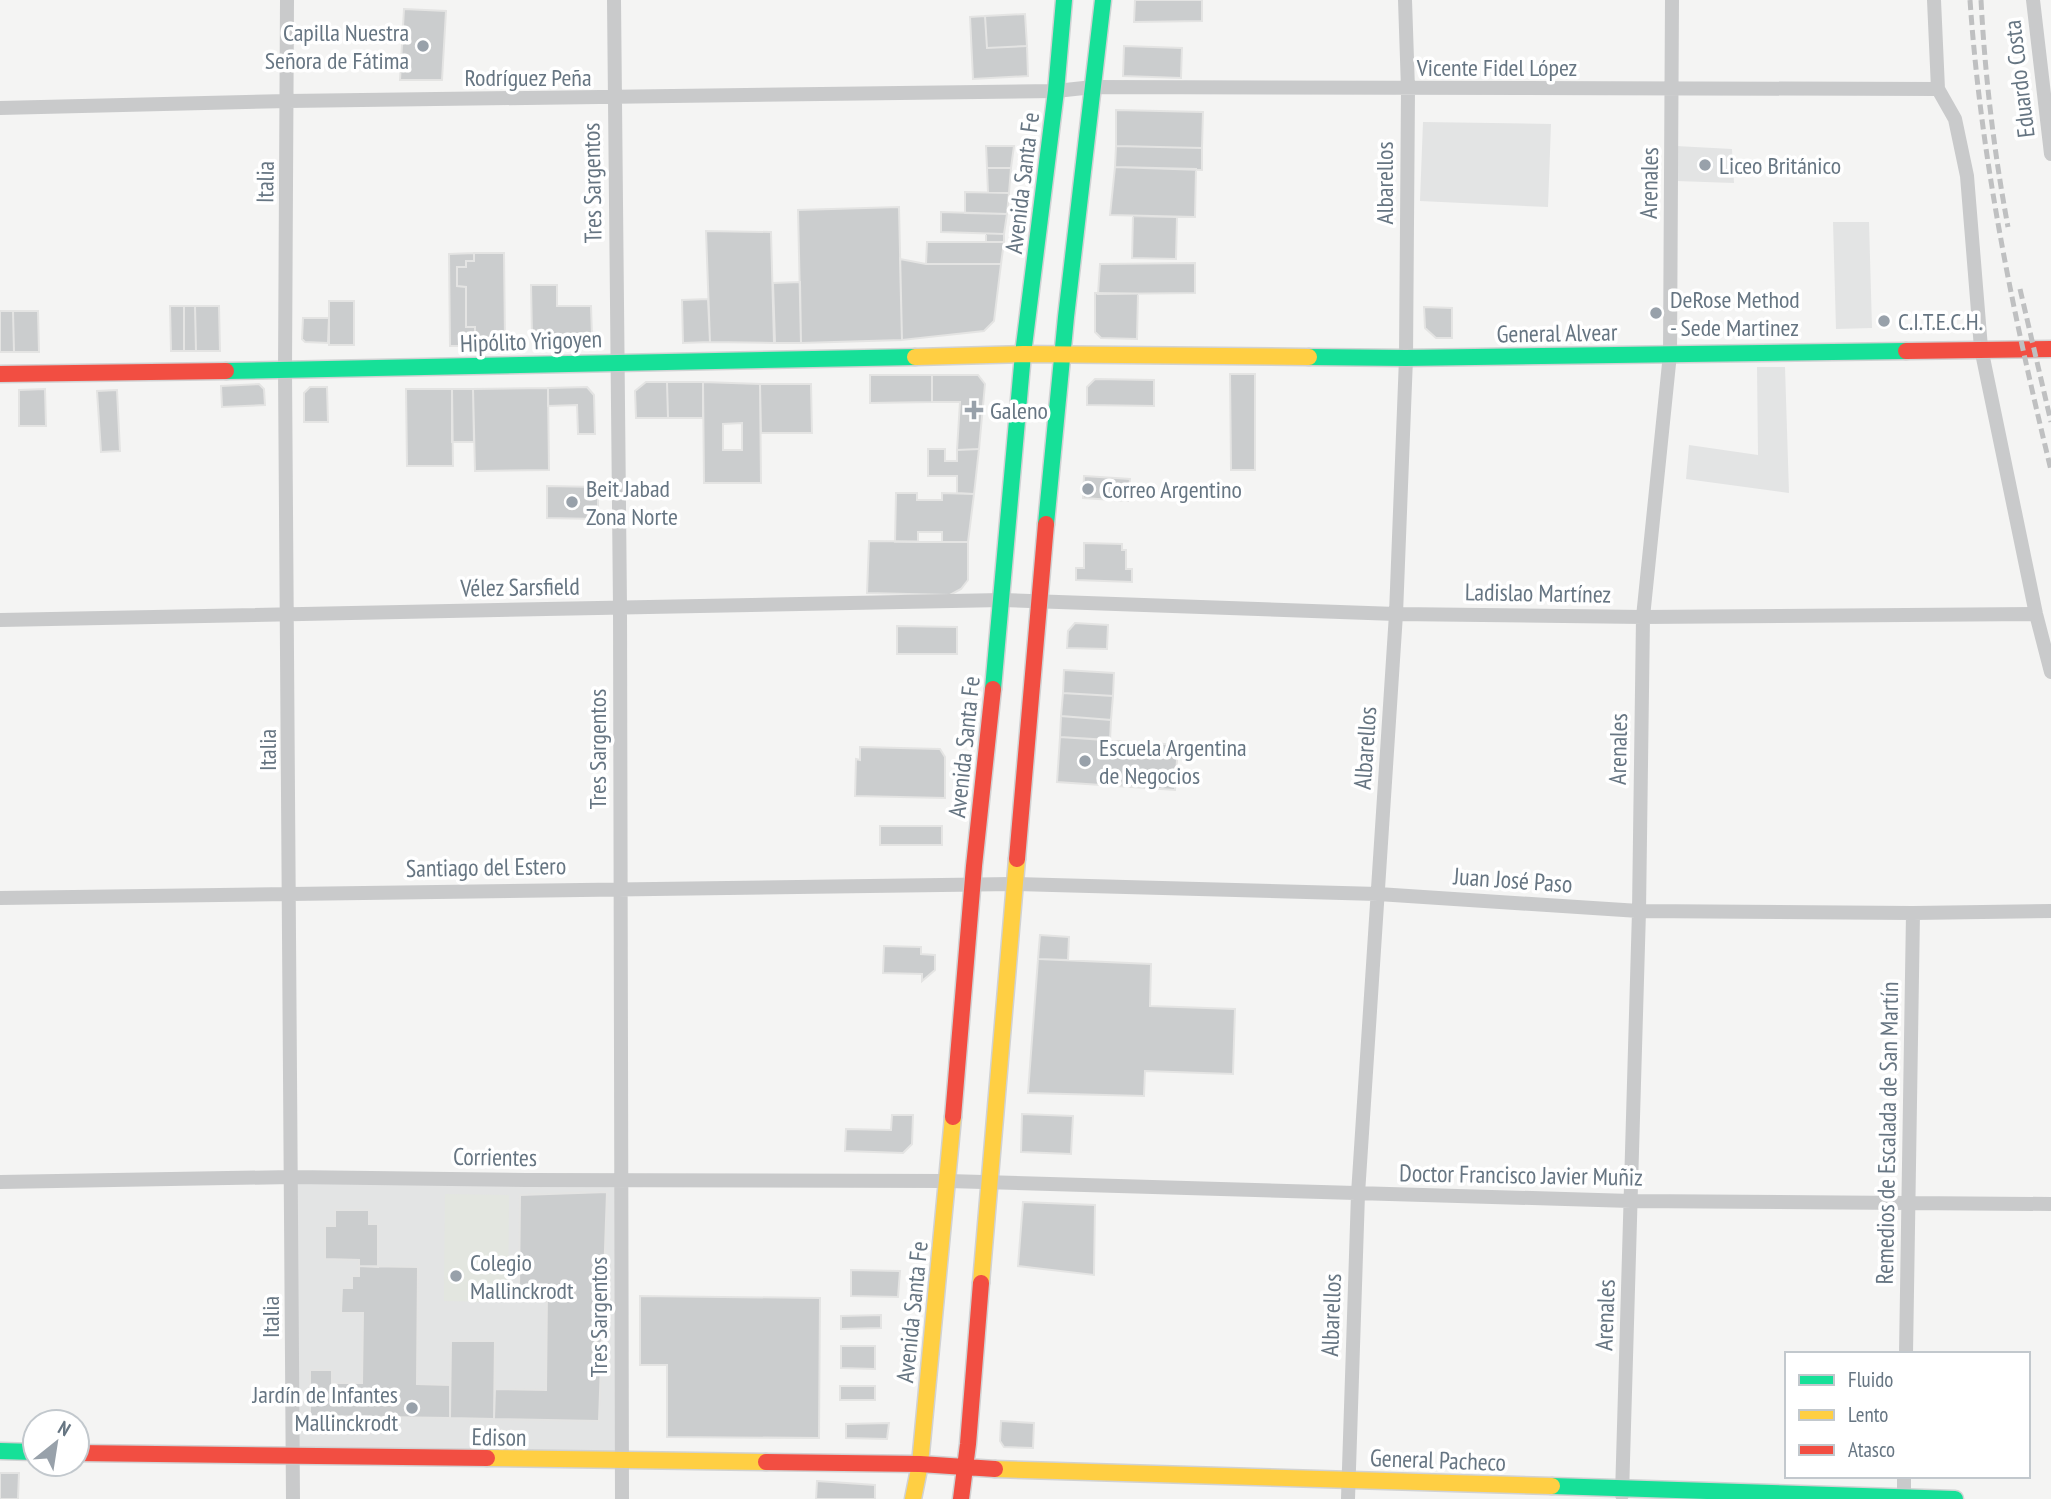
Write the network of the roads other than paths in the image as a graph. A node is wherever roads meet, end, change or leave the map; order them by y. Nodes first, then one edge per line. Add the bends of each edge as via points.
1 (288, 0) edge
2 (614, 0) edge
3 (1064, 0) edge
4 (1103, 0) edge
5 (1405, 0) edge
6 (1672, 0) edge
7 (1934, 0) edge
8 (2033, 0) edge
9 (1093, 87) junction
10 (1408, 89) junction
11 (1938, 89) junction
12 (1673, 90) junction
13 (1056, 91) junction
14 (614, 99) junction
15 (288, 101) junction
16 (2047, 101) edge
17 (0, 108) edge
18 (2051, 153) edge
19 (1981, 348) junction
20 (2051, 349) edge
21 (1023, 354) junction
22 (1670, 354) junction
23 (1063, 355) junction
24 (1406, 358) junction
25 (617, 362) junction
26 (285, 371) junction
27 (0, 374) edge
28 (1002, 600) junction
29 (1040, 601) junction
30 (620, 607) junction
31 (1396, 614) junction
32 (2036, 614) junction
33 (288, 616) junction
34 (1643, 617) junction
35 (0, 620) edge
36 (2051, 672) edge
37 (1013, 884) junction
38 (972, 885) junction
39 (620, 888) junction
40 (290, 893) junction
41 (1378, 894) junction
42 (0, 898) edge
43 (1639, 911) junction
44 (2051, 911) edge
45 (1913, 913) junction
46 (292, 1177) junction
47 (620, 1179) junction
48 (948, 1181) junction
49 (0, 1182) edge
50 (990, 1182) junction
51 (1358, 1194) junction
52 (1631, 1201) junction
53 (1908, 1202) junction
54 (2051, 1204) edge
55 (1906, 1352) edge
56 (0, 1451) edge
57 (21, 1452) edge
58 (91, 1452) edge
59 (293, 1457) junction
60 (622, 1461) junction
61 (920, 1464) junction
62 (966, 1468) junction
63 (1904, 1478) edge
64 (1349, 1480) junction
65 (1622, 1494) edge
66 (1904, 1498) edge
67 (293, 1499) edge
68 (622, 1499) edge
69 (913, 1499) edge
70 (961, 1499) edge
71 (1348, 1499) edge
72 (1955, 1499) edge

1 - 15 street, Italia
2 - 14 street, Tres Sargentos
3 - 13 street, Avenida Santa Fe
4 - 9 street
5 - 10 street, Albarellos
6 - 12 street, Arenales
7 - 11 street
8 - 16 street, Eduardo Costa
9 - 10 street, Vicente Fidel López
9 - 13 street, Vicente Fidel López
9 - 23 street
10 - 12 street, Vicente Fidel López
10 - 24 street, Albarellos
11 - 12 street, Vicente Fidel López
11 - 19 street via 1955,119 1967,176
12 - 22 street, Arenales
13 - 14 street, Rodríguez Peña
13 - 21 street, Avenida Santa Fe
14 - 15 street, Rodríguez Peña
14 - 25 street, Tres Sargentos
15 - 17 street, Rodríguez Peña
15 - 26 street, Italia
16 - 18 street, Eduardo Costa
19 - 20 street, General Alvear
19 - 22 street, General Alvear
19 - 32 street
21 - 23 street, Hipólito Yrigoyen
21 - 25 street, Hipólito Yrigoyen
21 - 28 street, Avenida Santa Fe
22 - 24 street, General Alvear
22 - 34 street, Arenales
23 - 24 street, General Alvear
23 - 29 street
24 - 31 street, Albarellos
25 - 26 street, Hipólito Yrigoyen
25 - 30 street, Tres Sargentos
26 - 27 street, Hipólito Yrigoyen
26 - 33 street, Italia
28 - 29 street, Vélez Sarsfield
28 - 30 street, Vélez Sarsfield
28 - 38 street, Avenida Santa Fe
29 - 31 street, Ladislao Martínez
29 - 37 street
30 - 33 street, Vélez Sarsfield
30 - 39 street, Tres Sargentos
31 - 34 street, Ladislao Martínez
31 - 41 street, Albarellos
32 - 34 street, Ladislao Martínez
32 - 36 street
33 - 35 street, Vélez Sarsfield
33 - 40 street, Italia
34 - 43 street, Arenales
37 - 38 street, Juan José Paso
37 - 41 street, Juan José Paso
37 - 50 street
38 - 39 street, Santiago del Estero
38 - 48 street, Avenida Santa Fe
39 - 40 street, Santiago del Estero
39 - 47 street, Tres Sargentos
40 - 42 street, Santiago del Estero
40 - 46 street, Italia
41 - 43 street, Juan José Paso
41 - 51 street, Albarellos
43 - 45 street, Juan José Paso
43 - 52 street, Arenales
44 - 45 street, Juan José Paso
45 - 53 street, Remedios de Escalada de San Martín
46 - 47 street, Corrientes
46 - 49 street, Corrientes
46 - 59 street, Italia
47 - 48 street, Corrientes
47 - 60 street, Tres Sargentos
48 - 50 street, Corrientes
48 - 61 street, Avenida Santa Fe
50 - 51 street, Doctor Francisco Javier Muñiz
50 - 62 street
51 - 52 street, Doctor Francisco Javier Muñiz
51 - 64 street, Albarellos
52 - 53 street, Doctor Francisco Javier Muñiz
52 - 65 street, Arenales
53 - 54 street, Doctor Francisco Javier Muñiz
53 - 55 street, Remedios de Escalada de San Martín
56 - 57 street
58 - 59 street, Edison
59 - 60 street, Edison
59 - 67 street, Italia
60 - 61 street, Edison
60 - 68 street, Tres Sargentos
61 - 62 street, General Pacheco
61 - 69 street, Avenida Santa Fe
62 - 64 street, General Pacheco
62 - 70 street
63 - 66 street
64 - 65 street, General Pacheco
64 - 71 street, Albarellos
65 - 66 street, General Pacheco
66 - 72 street, General Pacheco

